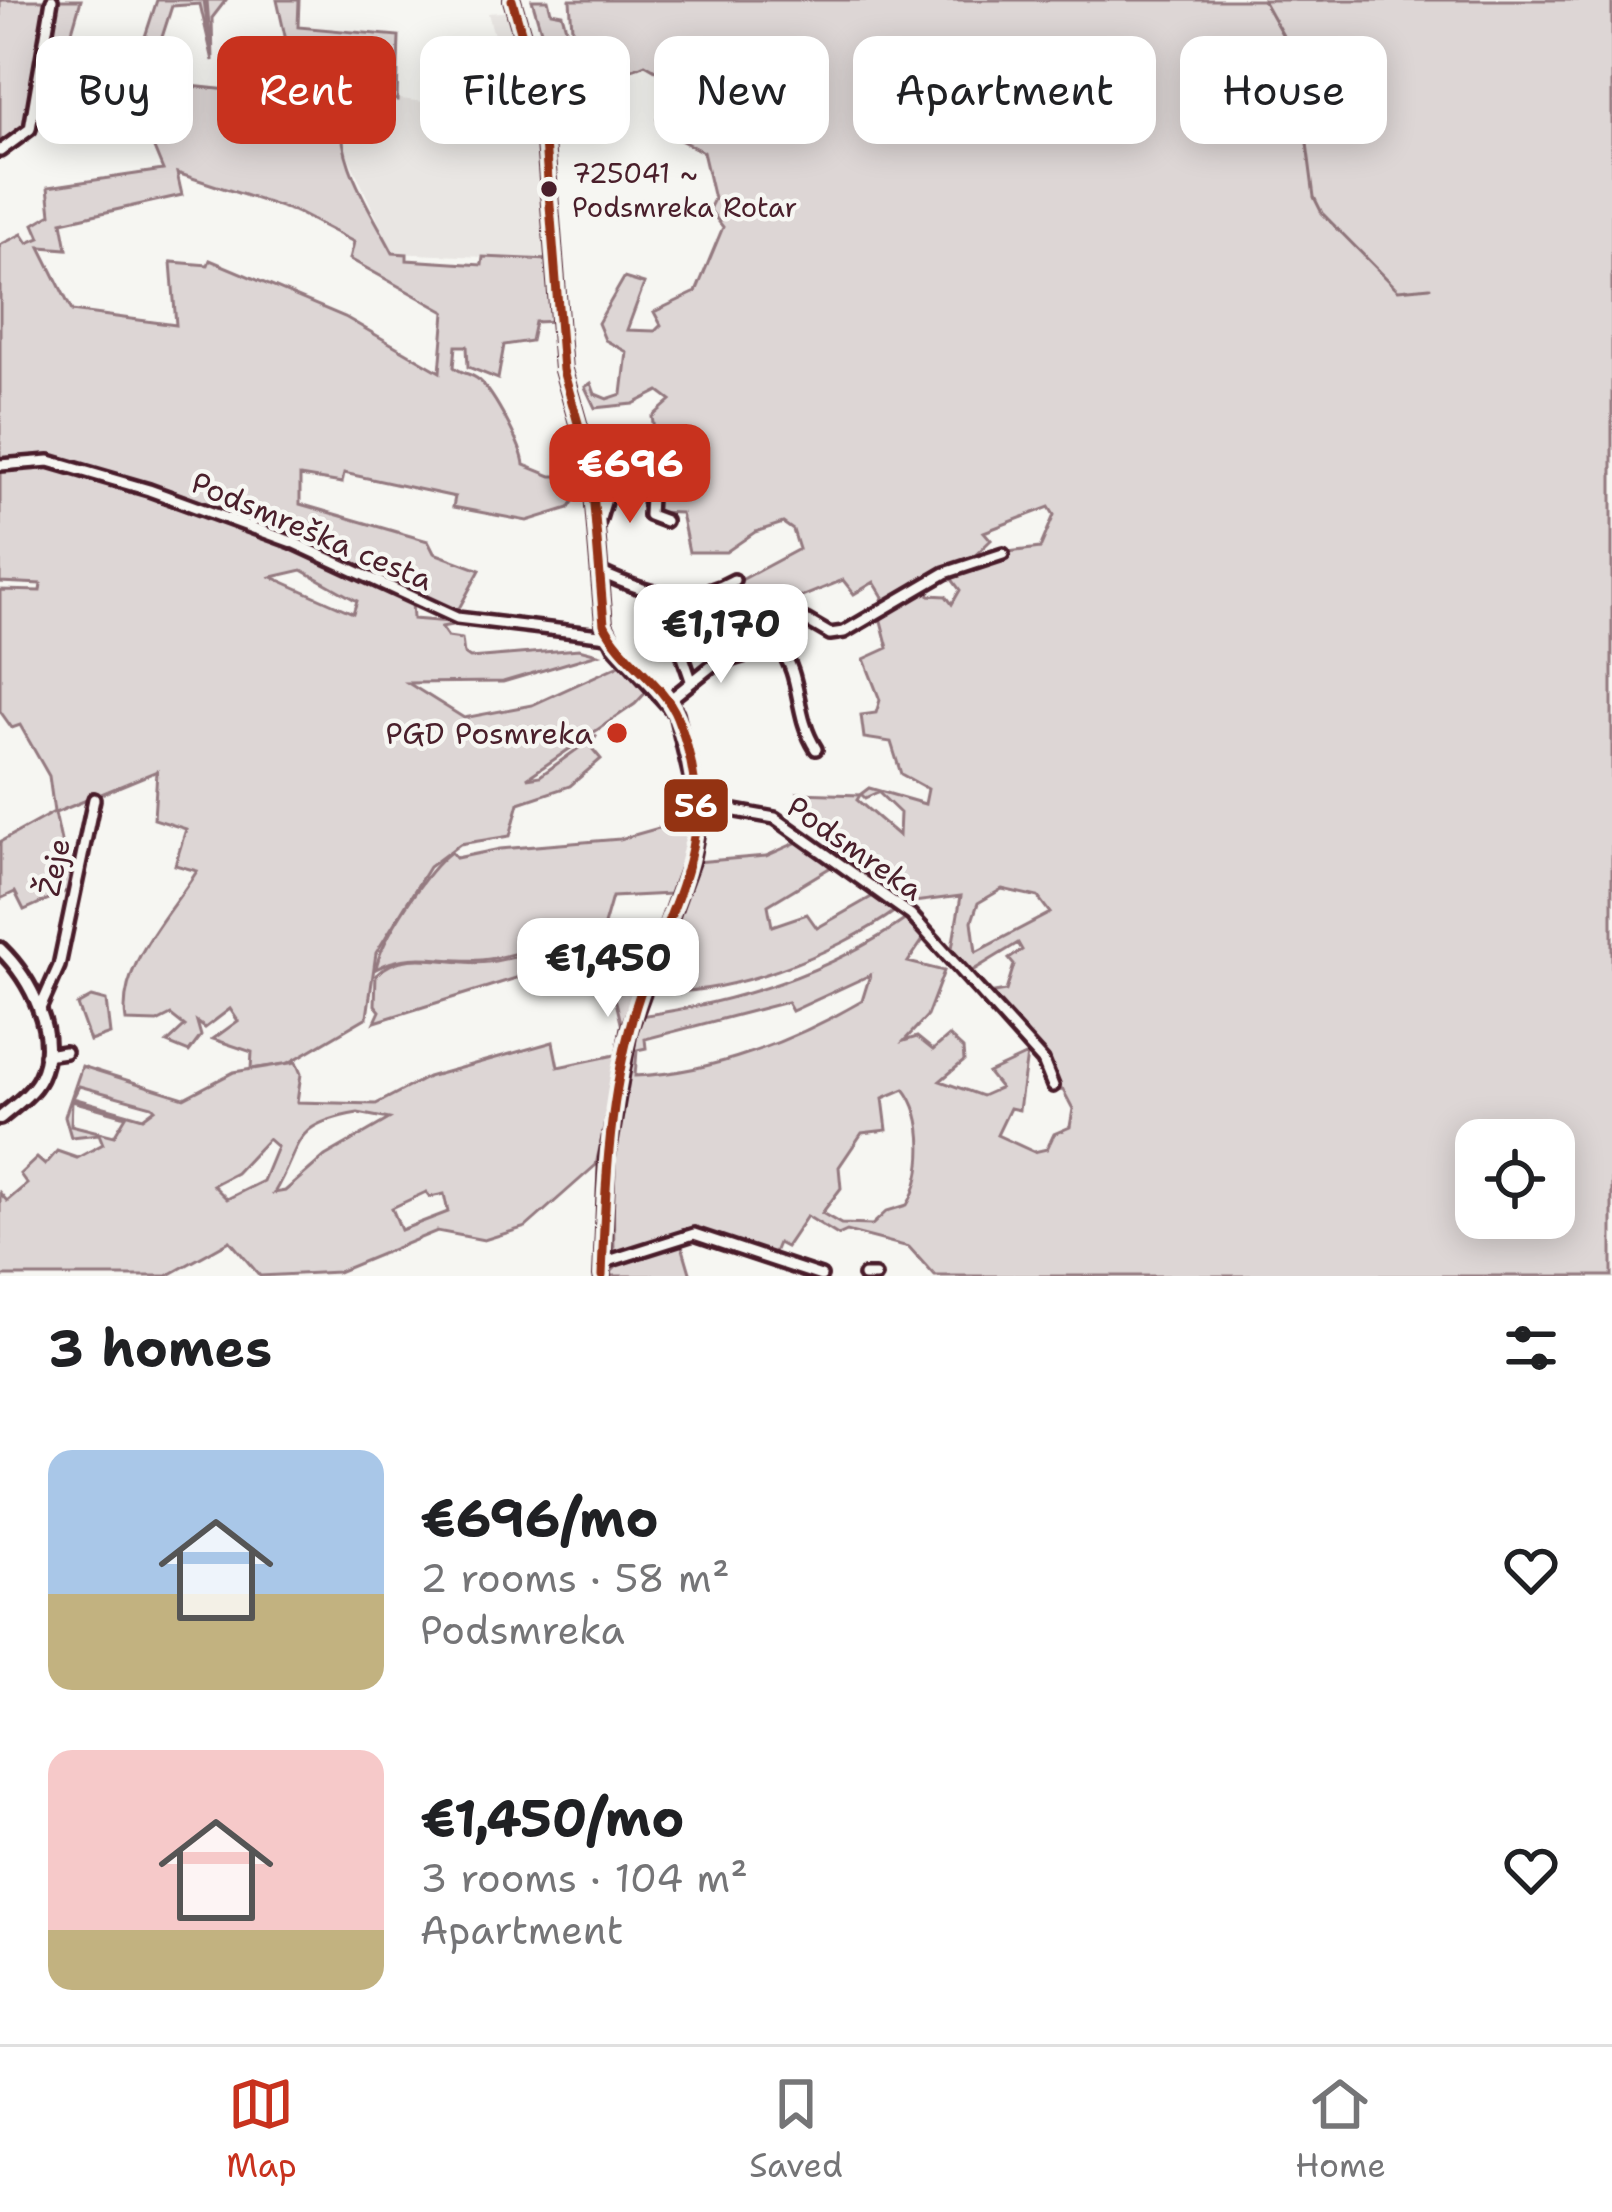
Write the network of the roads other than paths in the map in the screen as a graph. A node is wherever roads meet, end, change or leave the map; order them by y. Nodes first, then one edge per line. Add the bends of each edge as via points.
1 (52, 0) edge
2 (512, 0) edge
3 (0, 151) edge
4 (0, 465) edge
5 (664, 521) dead end
6 (599, 522) junction
7 (1003, 554) dead end
8 (602, 573) junction
9 (734, 580) dead end
10 (734, 614) dead end
11 (608, 636) junction
12 (781, 651) junction
13 (691, 680) junction
14 (668, 701) junction
15 (816, 748) dead end
16 (697, 798) junction
17 (94, 799) dead end
18 (0, 950) edge
19 (39, 1011) junction
20 (64, 1052) dead end
21 (45, 1055) junction
22 (1053, 1086) dead end
23 (0, 1118) edge
24 (602, 1269) edge
25 (821, 1276) edge
26 (864, 1276) edge
27 (875, 1276) edge

1 - 3 street via 30,129
2 - 6 street via 542,104 565,384
4 - 11 street, Podsmreška cesta via 50,461 117,479 292,542 457,618
5 - 6 street via 649,515 651,478 641,468 609,489
6 - 8 street
7 - 12 street via 945,573 844,632 830,634 806,620
8 - 9 street via 658,596 704,594
8 - 11 street
10 - 13 street via 699,627 680,648
11 - 14 street
12 - 13 street via 731,658
12 - 15 street via 791,666 798,718
13 - 14 street
14 - 16 street
16 - 22 street, Podsmreka via 775,818 911,915 1043,1061
16 - 24 street via 698,841 629,1030 607,1158
17 - 19 street, Žeje via 59,966
18 - 19 street via 24,973
19 - 21 street
20 - 21 street
21 - 23 street via 37,1083
24 - 25 street via 694,1234
26 - 27 street

